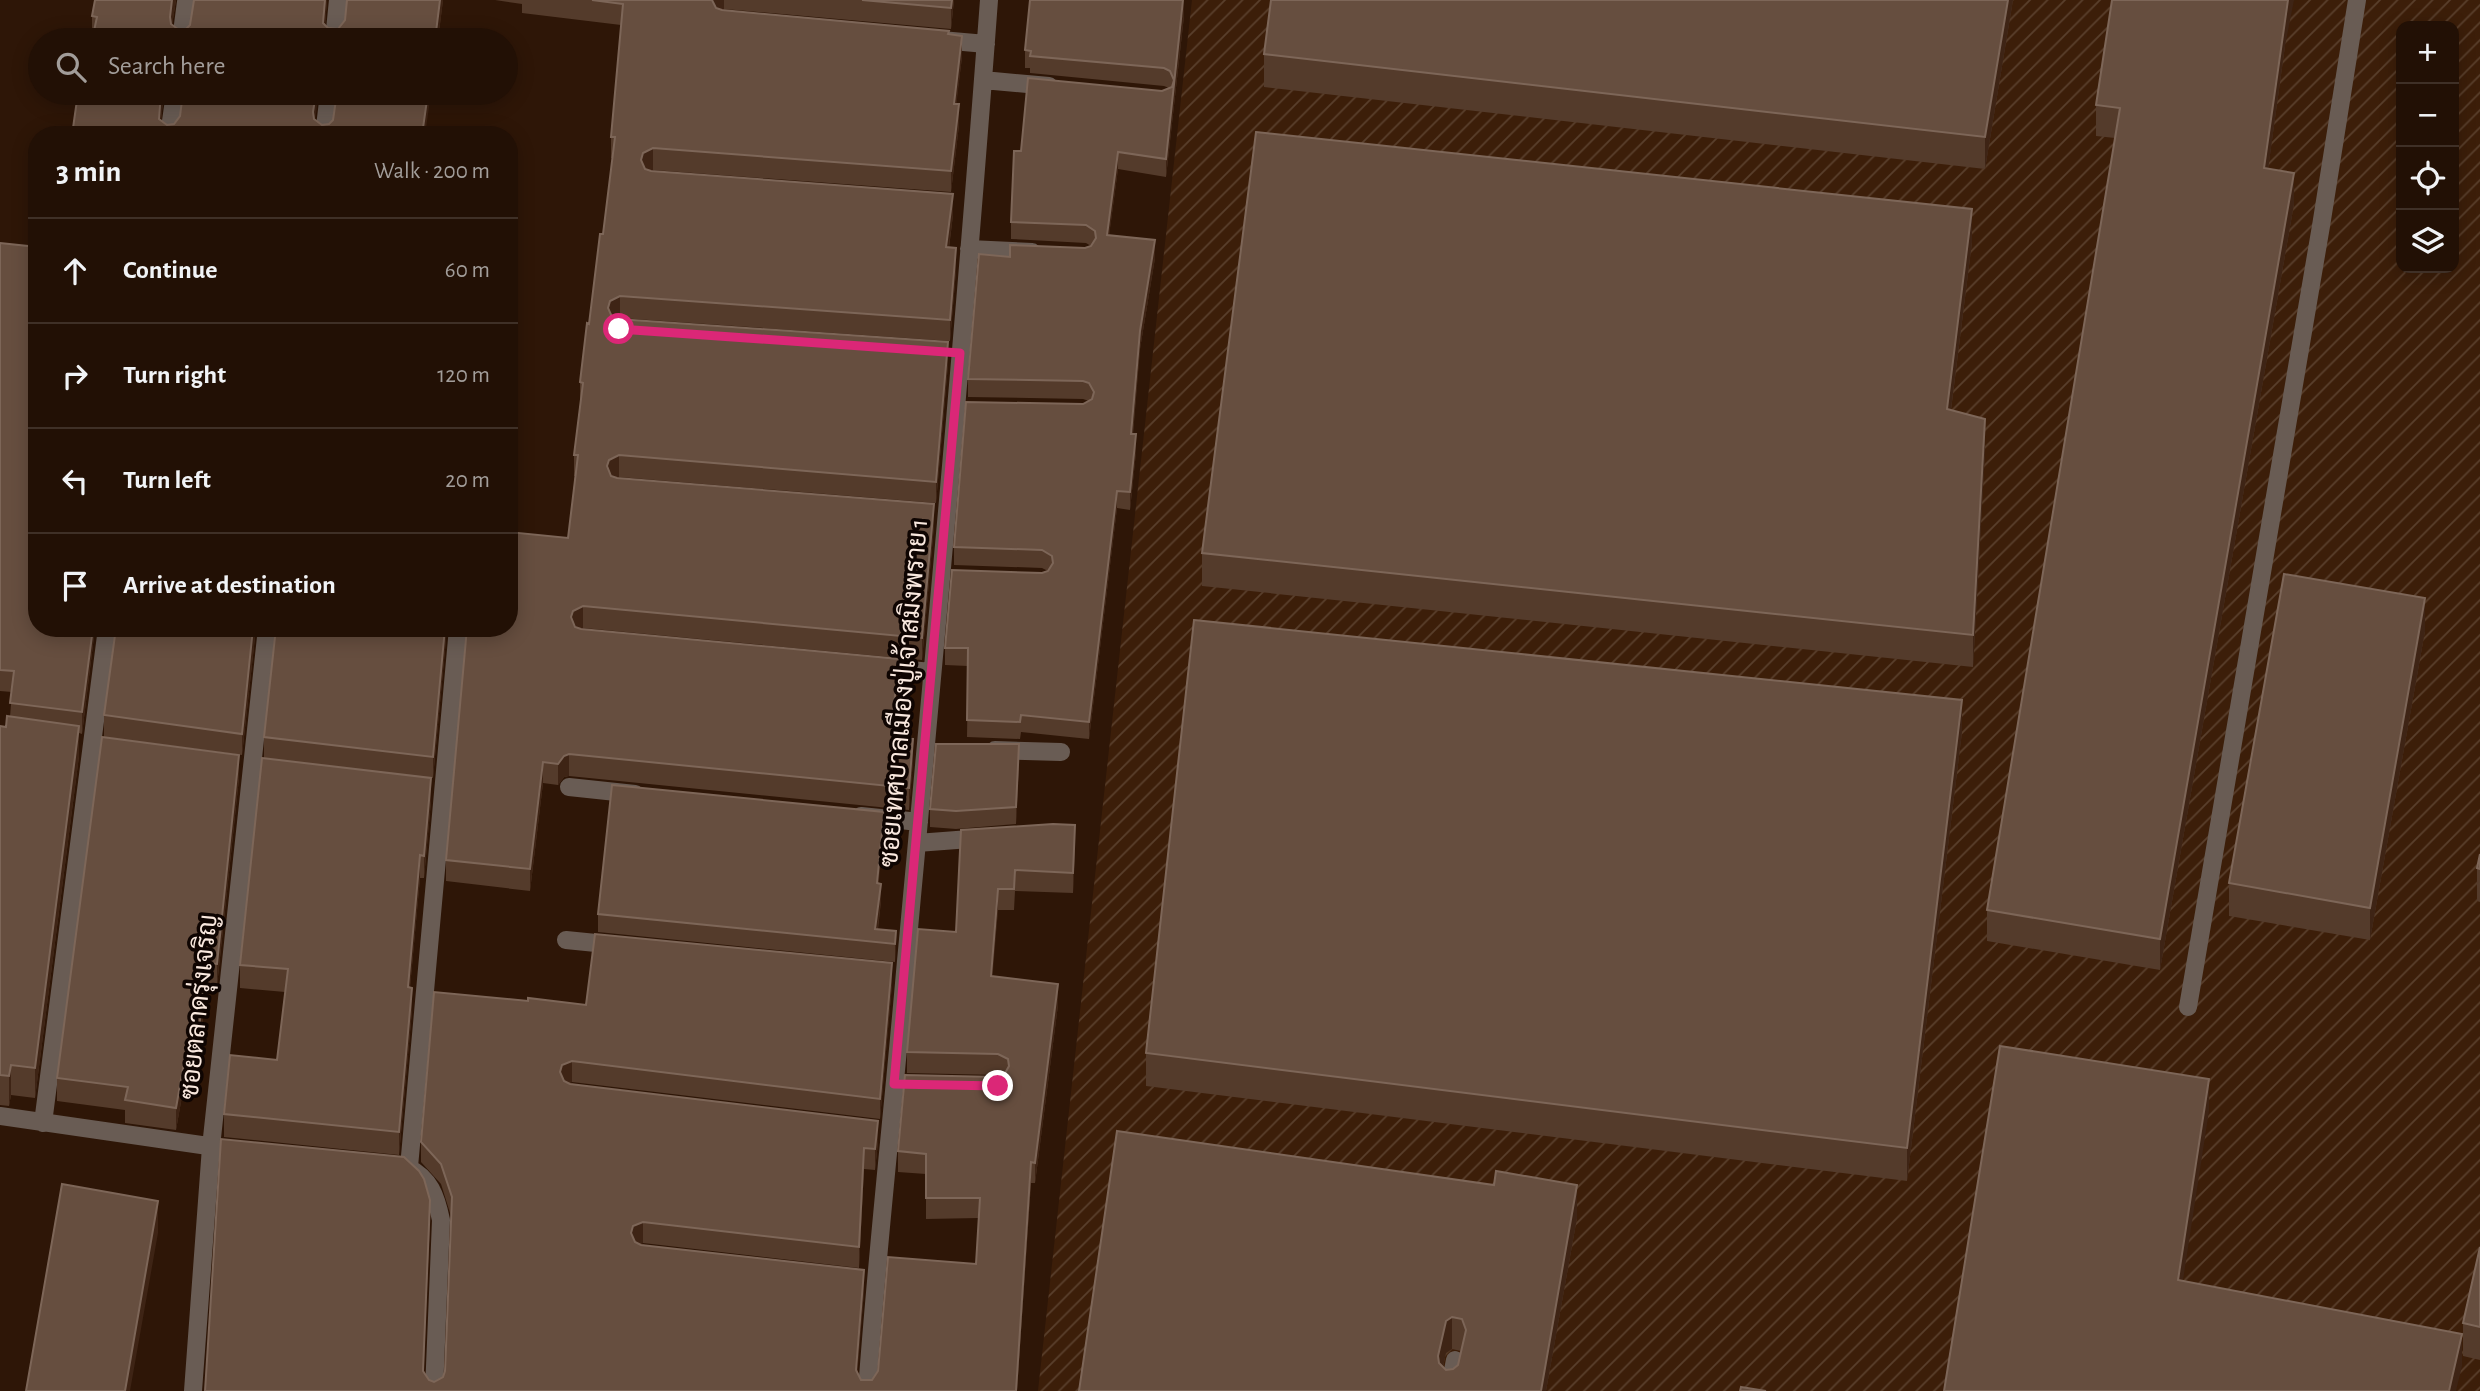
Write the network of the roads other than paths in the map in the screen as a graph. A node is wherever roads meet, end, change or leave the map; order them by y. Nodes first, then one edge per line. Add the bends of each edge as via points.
1 (338, 0) edge
2 (989, 0) edge
3 (2357, 0) edge
4 (186, 2) edge
5 (183, 28) edge
6 (335, 28) edge
7 (917, 37) edge
8 (986, 44) junction
9 (983, 80) junction
10 (1066, 88) edge
11 (173, 105) edge
12 (328, 105) edge
13 (170, 126) edge
14 (325, 126) edge
15 (969, 248) junction
16 (1046, 252) edge
17 (106, 637) edge
18 (266, 637) edge
19 (457, 637) edge
20 (865, 666) edge
21 (932, 672) junction
22 (979, 749) edge
23 (1060, 752) dead end
24 (569, 787) dead end
25 (650, 795) edge
26 (838, 814) edge
27 (919, 822) junction
28 (998, 837) edge
29 (917, 844) junction
30 (566, 940) dead end
31 (634, 947) edge
32 (2188, 1007) dead end
33 (0, 1116) edge
34 (43, 1123) junction
35 (211, 1147) junction
36 (238, 1150) edge
37 (383, 1164) edge
38 (410, 1167) junction
39 (1455, 1360) dead end
40 (193, 1391) edge
41 (434, 1391) edge
42 (867, 1391) edge
43 (1449, 1391) edge

1 - 6 street
2 - 8 street, ซอยเทศบาลเมืองปู่เจ้าสมิงพราย 1
3 - 32 street
4 - 5 street
7 - 8 street
8 - 9 street, ซอยเทศบาลเมืองปู่เจ้าสมิงพราย 1
9 - 10 street
9 - 15 street, ซอยเทศบาลเมืองปู่เจ้าสมิงพราย 1 via 967,204
11 - 13 street
12 - 14 street
15 - 16 street
15 - 21 street, ซอยเทศบาลเมืองปู่เจ้าสมิงพราย 1 via 953,353 961,408 939,515 947,576
17 - 34 street
18 - 35 street, ซอยตลาดรุ่งเจริญ
19 - 38 street via 436,790
20 - 21 street
21 - 27 street, ซอยเทศบาลเมืองปู่เจ้าสมิงพราย 1 via 932,748
22 - 23 street
24 - 25 street
26 - 27 street
27 - 29 street, ซอยเทศบาลเมืองปู่เจ้าสมิงพราย 1
28 - 29 street
29 - 42 street, ซอยเทศบาลเมืองปู่เจ้าสมิงพราย 1 via 898,973 901,1084 883,1131 868,1280
30 - 31 street
33 - 34 street
34 - 35 street
35 - 36 street
35 - 40 street, ซอยตลาดรุ่งเจริญ
37 - 38 street
38 - 41 street via 435,1194 441,1220
39 - 43 street

